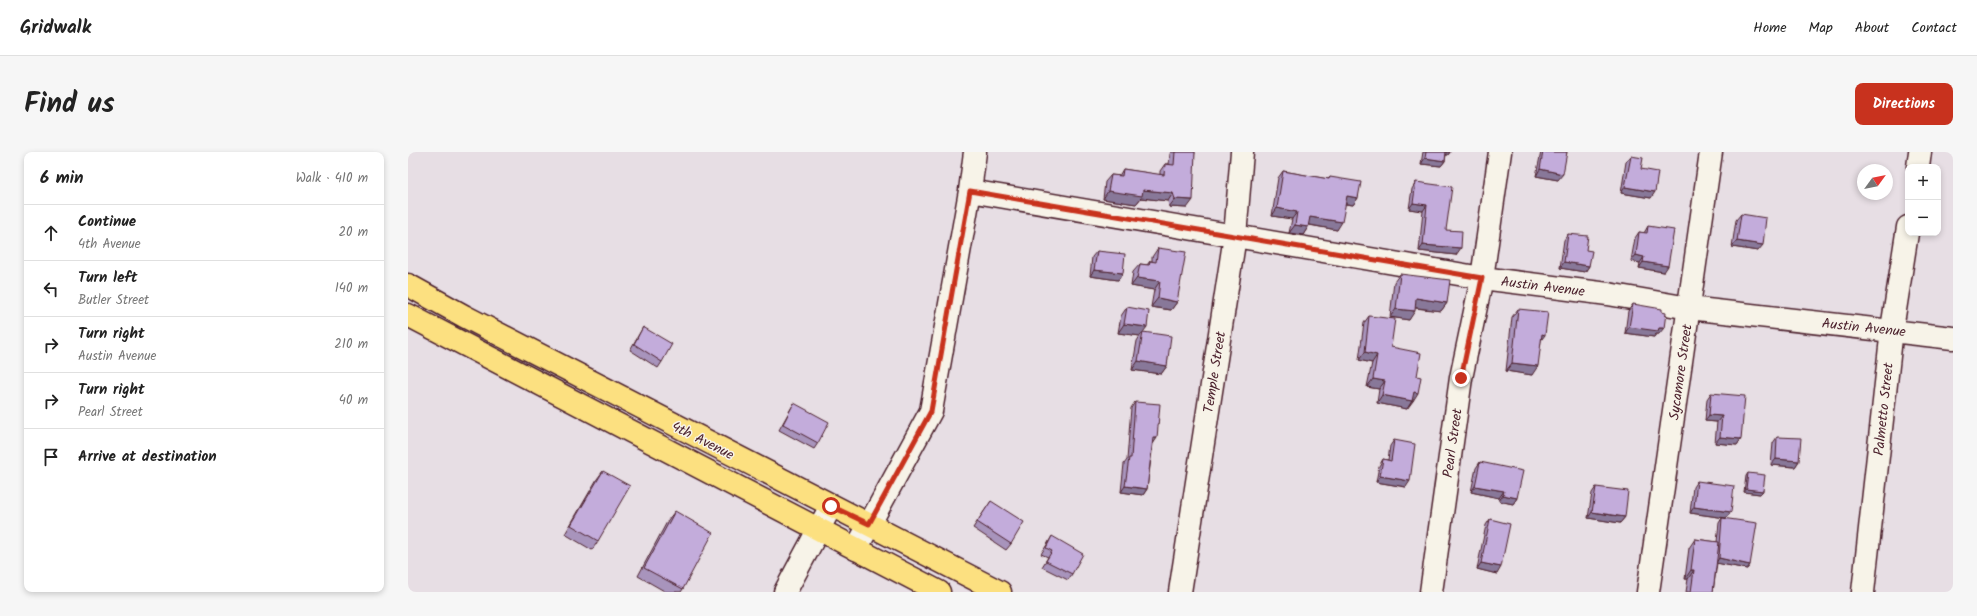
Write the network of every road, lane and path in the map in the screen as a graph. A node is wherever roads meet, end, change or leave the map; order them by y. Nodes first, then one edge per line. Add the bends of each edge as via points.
1 (974, 152) edge
2 (1242, 152) edge
3 (1500, 152) edge
4 (1711, 152) edge
5 (1920, 152) edge
6 (1918, 164) edge
7 (970, 191) junction
8 (1235, 236) junction
9 (1907, 236) edge
10 (1482, 278) junction
11 (408, 285) edge
12 (1689, 308) junction
13 (408, 315) edge
14 (1892, 329) junction
15 (1953, 338) edge
16 (831, 506) junction
17 (869, 524) junction
18 (818, 530) junction
19 (856, 549) junction
20 (785, 592) edge
21 (939, 592) edge
22 (1000, 592) edge
23 (1180, 592) edge
24 (1431, 592) edge
25 (1648, 592) edge
26 (1863, 592) edge

1 - 7 street
2 - 8 street, Temple Street
3 - 10 street, Pearl Street
4 - 12 street, Sycamore Street
5 - 6 street
7 - 8 street, Austin Avenue
7 - 17 street via 931,411
8 - 10 street, Austin Avenue
8 - 23 street, Temple Street
9 - 14 street, Palmetto Street
10 - 12 street, Austin Avenue via 1608,294
10 - 24 street, Pearl Street via 1461,378
11 - 16 main road, 4th Avenue
12 - 14 street, Austin Avenue
12 - 25 street, Sycamore Street
13 - 18 main road, 4th Avenue
14 - 15 street, Austin Avenue
14 - 26 street, Palmetto Street
16 - 17 main road, 4th Avenue
16 - 18 street
17 - 19 street
17 - 22 main road, 4th Avenue
18 - 19 main road, 4th Avenue
18 - 20 street
19 - 21 main road, 4th Avenue

